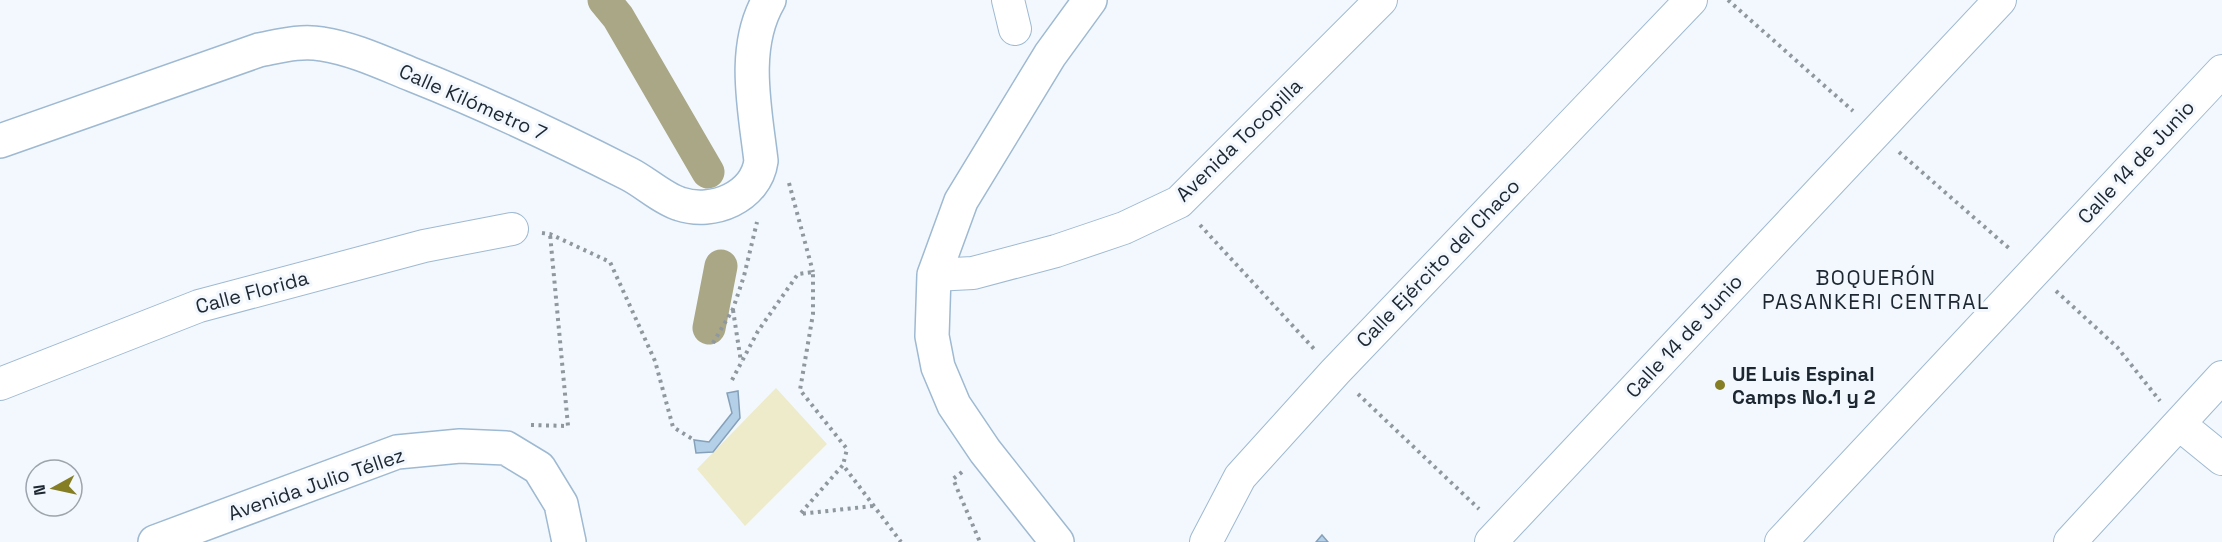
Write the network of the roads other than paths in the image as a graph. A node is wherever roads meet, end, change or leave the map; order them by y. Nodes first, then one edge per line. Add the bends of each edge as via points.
1 (769, 0) edge
2 (1090, 0) edge
3 (1381, 0) edge
4 (1691, 0) edge
5 (2000, 0) edge
6 (2222, 72) edge
7 (0, 141) edge
8 (512, 229) dead end
9 (933, 275) junction
10 (2222, 377) edge
11 (0, 384) edge
12 (2179, 424) junction
13 (2222, 459) edge
14 (154, 542) edge
15 (569, 542) edge
16 (1057, 542) edge
17 (1206, 542) edge
18 (1491, 542) edge
19 (1781, 542) edge
20 (2070, 542) edge

1 - 7 street, Calle Kilómetro 7 via 760,14 752,51 759,172 746,192 702,208 679,204 631,175 456,92 354,51 320,43 259,51
2 - 9 street via 1050,55 961,201
3 - 9 street, Avenida Tocopilla via 1179,202 1124,228 1056,251 974,273
4 - 17 street, Calle Ejército del Chaco via 1335,372 1240,477
5 - 18 street, Calle 14 de Junio
6 - 19 street, Calle 14 de Junio
8 - 11 street, Calle Florida via 424,246 199,306
9 - 16 street via 932,336 938,367 954,405
10 - 12 street
12 - 13 street
12 - 20 street
14 - 15 street, Avenida Julio Téllez via 397,452 460,446 506,448 539,468 561,504

